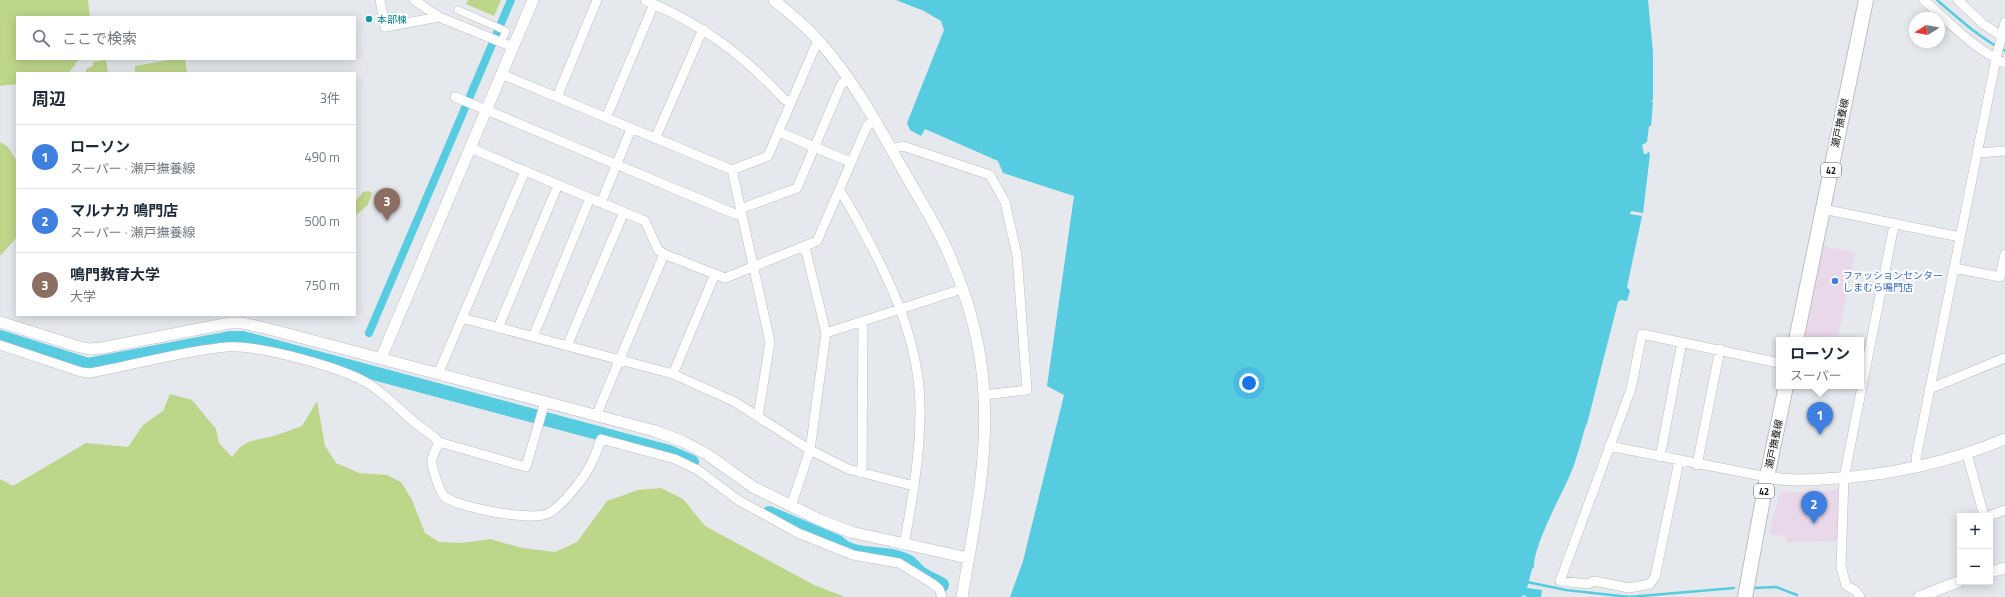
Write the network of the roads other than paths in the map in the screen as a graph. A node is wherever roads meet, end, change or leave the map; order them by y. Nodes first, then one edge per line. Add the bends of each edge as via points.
1 (380, 0) edge
2 (414, 0) edge
3 (532, 0) edge
4 (597, 0) edge
5 (644, 0) edge
6 (774, 0) edge
7 (1866, 0) edge
8 (1924, 0) edge
9 (1958, 0) edge
10 (654, 4) junction
11 (458, 10) dead end
12 (439, 17) junction
13 (2005, 22) edge
14 (703, 29) junction
15 (2002, 38) edge
16 (818, 40) junction
17 (500, 42) junction
18 (513, 46) junction
19 (1997, 56) junction
20 (2005, 63) edge
21 (501, 74) junction
22 (848, 78) junction
23 (557, 97) junction
24 (458, 98) dead end
25 (790, 103) junction
26 (481, 108) junction
27 (606, 118) junction
28 (875, 119) junction
29 (631, 129) junction
30 (779, 132) junction
31 (655, 139) junction
32 (814, 146) junction
33 (470, 148) junction
34 (891, 149) junction
35 (2005, 150) edge
36 (1978, 153) junction
37 (850, 162) junction
38 (617, 165) junction
39 (732, 170) junction
40 (525, 171) junction
41 (558, 185) junction
42 (839, 190) junction
43 (590, 198) junction
44 (601, 203) junction
45 (1823, 209) junction
46 (624, 212) junction
47 (741, 212) junction
48 (1894, 225) junction
49 (1960, 237) junction
50 (804, 247) junction
51 (664, 254) junction
52 (2005, 254) edge
53 (754, 267) junction
54 (1954, 268) junction
55 (715, 274) junction
56 (2003, 278) edge
57 (962, 289) junction
58 (901, 310) junction
59 (462, 318) junction
60 (0, 322) edge
61 (863, 322) junction
62 (498, 328) junction
63 (826, 333) junction
64 (533, 337) junction
65 (1797, 337) edge
66 (1682, 342) junction
67 (0, 345) edge
68 (567, 346) junction
69 (1720, 349) junction
70 (381, 358) junction
71 (2005, 358) edge
72 (618, 360) junction
73 (1776, 362) edge
74 (438, 374) junction
75 (673, 374) junction
76 (1864, 377) edge
77 (1785, 389) edge
78 (1862, 389) edge
79 (1929, 389) junction
80 (984, 395) junction
81 (545, 402) junction
82 (596, 416) junction
83 (758, 416) junction
84 (2005, 439) edge
85 (439, 442) junction
86 (1609, 446) junction
87 (810, 450) junction
88 (1967, 454) junction
89 (1660, 457) junction
90 (1679, 461) junction
91 (1697, 465) junction
92 (1918, 467) junction
93 (862, 473) junction
94 (1767, 477) junction
95 (1844, 478) junction
96 (914, 486) junction
97 (791, 506) junction
98 (2005, 510) edge
99 (1983, 513) edge
100 (1993, 514) edge
101 (904, 545) junction
102 (968, 558) junction
103 (2005, 568) edge
104 (1993, 571) edge
105 (1957, 582) edge
106 (963, 594) edge
107 (942, 597) edge
108 (947, 597) edge
109 (1745, 597) edge
110 (1860, 597) edge
111 (1919, 597) edge

1 - 12 street via 385,27
2 - 12 street
3 - 18 street
4 - 23 street
5 - 10 street
6 - 16 street
7 - 45 main road, 瀬戸撫養線 / 42
8 - 19 street via 1960,33
9 - 15 street
10 - 14 street
10 - 27 street
11 - 17 street via 506,31
12 - 17 street
13 - 15 street
14 - 25 street via 748,62
14 - 31 street
15 - 19 street
16 - 22 street
16 - 25 street
17 - 18 street
18 - 21 street
19 - 20 street
19 - 36 street
21 - 23 street
21 - 26 street
22 - 28 street
22 - 32 street via 841,85
23 - 27 street
24 - 26 street
25 - 30 street
26 - 33 street
26 - 38 street
27 - 29 street
28 - 34 street
28 - 37 street via 867,126
29 - 31 street
29 - 38 street
30 - 32 street
30 - 39 street via 768,156
31 - 39 street
32 - 37 street
32 - 47 street via 797,188
33 - 40 street
33 - 70 street
34 - 57 street via 948,251
34 - 80 street via 903,146 990,175 1005,202 1017,255 1027,390
35 - 36 street
36 - 49 street
37 - 42 street
38 - 44 street
38 - 47 street via 735,214
39 - 47 street
40 - 41 street
40 - 59 street
41 - 43 street
41 - 62 street
42 - 50 street via 817,241
42 - 58 street via 874,251
43 - 44 street
43 - 64 street
44 - 46 street
45 - 48 street
45 - 65 main road, 瀬戸撫養線 / 42
46 - 51 street via 645,221 658,250
46 - 68 street
47 - 53 street
48 - 49 street
48 - 76 street
49 - 54 street
50 - 53 street
50 - 63 street
51 - 55 street
51 - 72 street
52 - 56 street
53 - 55 street via 725,278
53 - 83 street via 770,342
54 - 56 street
54 - 79 street
55 - 75 street
57 - 58 street
57 - 80 street via 979,354
58 - 61 street
58 - 96 street via 918,376 920,411
59 - 62 street
59 - 74 street
60 - 70 street via 89,349 230,323 242,323
61 - 63 street
61 - 93 street
62 - 64 street
63 - 87 street
64 - 68 street
66 - 69 street
66 - 86 street via 1642,334 1631,389
66 - 89 street
67 - 85 street via 90,373 168,356 227,347 248,347 348,374 370,385
68 - 72 street
69 - 73 street
69 - 91 street
70 - 74 street
71 - 79 street
72 - 75 street
72 - 82 street
74 - 81 street
75 - 83 street via 735,402
77 - 94 main road, 瀬戸撫養線 / 42
78 - 95 street
79 - 92 street via 1916,458
80 - 102 street via 985,424 981,478
81 - 82 street
81 - 85 street via 526,467
82 - 97 street via 684,442 708,454 754,487
83 - 87 street
84 - 88 street
85 - 107 street via 432,460 439,488 444,496 490,512 542,516 550,513 562,501 592,463 601,439 675,459 698,470 738,500 798,533 852,556 900,563 933,584 939,589
86 - 89 street
86 - 90 street via 1560,581 1588,584 1594,581 1629,588 1650,584 1655,577
87 - 93 street via 848,469
87 - 97 street
88 - 92 street
88 - 99 street
89 - 90 street
90 - 91 street
91 - 94 street
92 - 95 street via 1889,474
93 - 96 street
94 - 95 street via 1783,481
94 - 109 main road, 瀬戸撫養線 / 42
95 - 110 street via 1841,566 1846,585
96 - 101 street
97 - 101 street via 851,532
98 - 100 street
101 - 102 street
102 - 106 street
103 - 104 street
105 - 111 street
107 - 108 street

